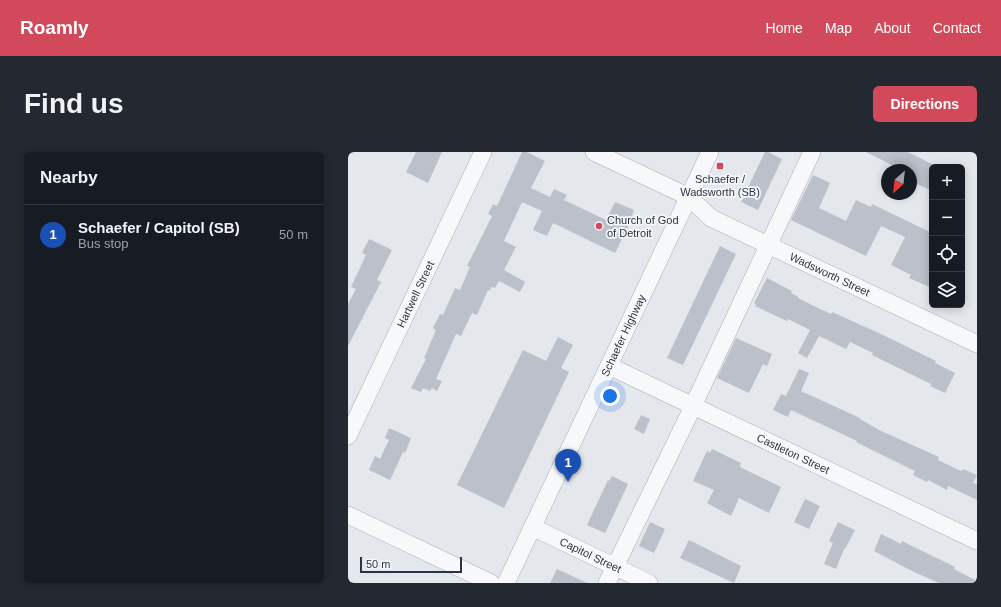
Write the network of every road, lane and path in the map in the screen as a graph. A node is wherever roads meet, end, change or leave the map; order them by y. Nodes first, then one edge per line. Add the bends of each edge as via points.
1 (483, 152) edge
2 (594, 152) edge
3 (710, 152) edge
4 (812, 152) edge
5 (689, 197) junction
6 (768, 246) junction
7 (977, 344) edge
8 (609, 366) junction
9 (692, 406) junction
10 (348, 436) edge
11 (348, 515) edge
12 (532, 528) junction
13 (977, 541) edge
14 (615, 567) junction
15 (472, 579) edge
16 (491, 583) edge
17 (506, 583) edge
18 (607, 583) edge
19 (649, 583) edge

1 - 10 street, Hartwell Street
2 - 5 street, Wadsworth Street
3 - 5 street, Schaefer Highway
4 - 6 street
5 - 6 street, Wadsworth Street via 711,218
5 - 8 street, Schaefer Highway
6 - 7 street, Wadsworth Street
6 - 9 street
8 - 9 street, Castleton Street
8 - 12 street, Schaefer Highway
9 - 13 street, Castleton Street
9 - 14 street
11 - 15 street
12 - 14 street, Capitol Street
12 - 17 street, Schaefer Highway
14 - 18 street
14 - 19 street, Capitol Street
15 - 16 street

